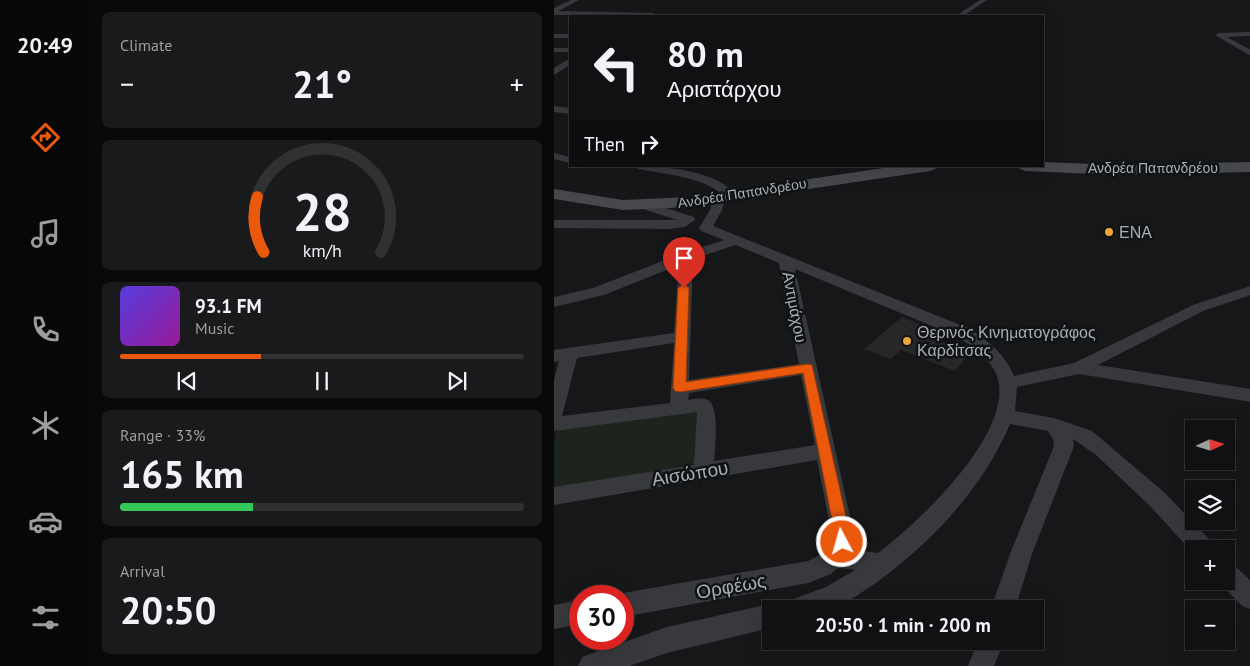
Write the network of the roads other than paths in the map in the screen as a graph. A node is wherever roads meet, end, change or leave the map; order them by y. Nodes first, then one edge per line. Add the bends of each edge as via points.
1 (576, 0) edge
2 (984, 0) edge
3 (554, 12) edge
4 (628, 15) edge
5 (961, 15) edge
6 (554, 19) edge
7 (569, 19) edge
8 (1219, 34) joint
9 (1250, 34) edge
10 (554, 36) edge
11 (569, 36) edge
12 (554, 50) edge
13 (569, 50) edge
14 (1250, 54) edge
15 (569, 63) edge
16 (554, 72) edge
17 (554, 110) edge
18 (569, 111) edge
19 (554, 156) edge
20 (569, 160) edge
21 (643, 167) edge
22 (923, 167) edge
23 (1044, 167) edge
24 (1250, 167) edge
25 (554, 194) edge
26 (725, 197) junction
27 (647, 206) junction
28 (688, 220) junction
29 (554, 224) edge
30 (706, 228) junction
31 (735, 241) junction
32 (686, 257) junction
33 (786, 262) junction
34 (1250, 290) edge
35 (554, 302) edge
36 (681, 337) junction
37 (562, 354) edge
38 (808, 368) junction
39 (1079, 368) junction
40 (1008, 383) junction
41 (680, 388) junction
42 (1250, 396) edge
43 (679, 407) junction
44 (554, 414) edge
45 (1005, 416) junction
46 (554, 424) edge
47 (1054, 424) junction
48 (826, 451) junction
49 (704, 471) junction
50 (554, 496) edge
51 (1196, 540) edge
52 (835, 557) junction
53 (882, 564) junction
54 (1235, 582) edge
55 (1250, 598) edge
56 (823, 600) edge
57 (1005, 600) edge
58 (634, 603) edge
59 (569, 614) edge
60 (554, 617) edge
61 (762, 618) edge
62 (987, 650) edge
63 (591, 666) edge
64 (981, 666) edge

1 - 3 street
2 - 5 street
3 - 4 street
6 - 7 street
8 - 9 street
8 - 14 street
10 - 11 street
12 - 13 street
15 - 16 street
17 - 18 street
19 - 20 street
21 - 26 street via 709,182 722,188
22 - 26 main road, Ανδρέα Παπανδρέου
23 - 24 main road, Ανδρέα Παπανδρέου via 1118,170
25 - 27 main road, Ανδρέα Παπανδρέου via 623,206
26 - 27 main road, Ανδρέα Παπανδρέου
26 - 30 street
27 - 28 street
28 - 29 street via 668,225
28 - 30 street
30 - 31 street
31 - 32 street
31 - 33 street
32 - 35 street via 599,291
32 - 36 street
33 - 38 street, Αντιμάχου
33 - 40 street via 972,338 992,354
34 - 39 street via 1198,308
36 - 37 street
36 - 41 street
37 - 44 street
38 - 41 street
38 - 48 street, Αντιμάχου
39 - 40 street
39 - 42 street
40 - 45 street
41 - 43 street
43 - 46 street
43 - 49 street via 705,406
45 - 47 street
45 - 53 street via 981,459 953,497 916,537
47 - 51 street via 1085,436 1103,450 1157,499
47 - 57 street via 1063,438 1063,451
48 - 49 street, Αισώπου
48 - 52 street, Αντιμάχου via 842,536
49 - 50 street, Αισώπου
52 - 53 street
52 - 58 street, Ορφέως via 824,566 808,572
53 - 56 street
54 - 55 street
59 - 60 street
61 - 63 street via 667,640
62 - 64 street

